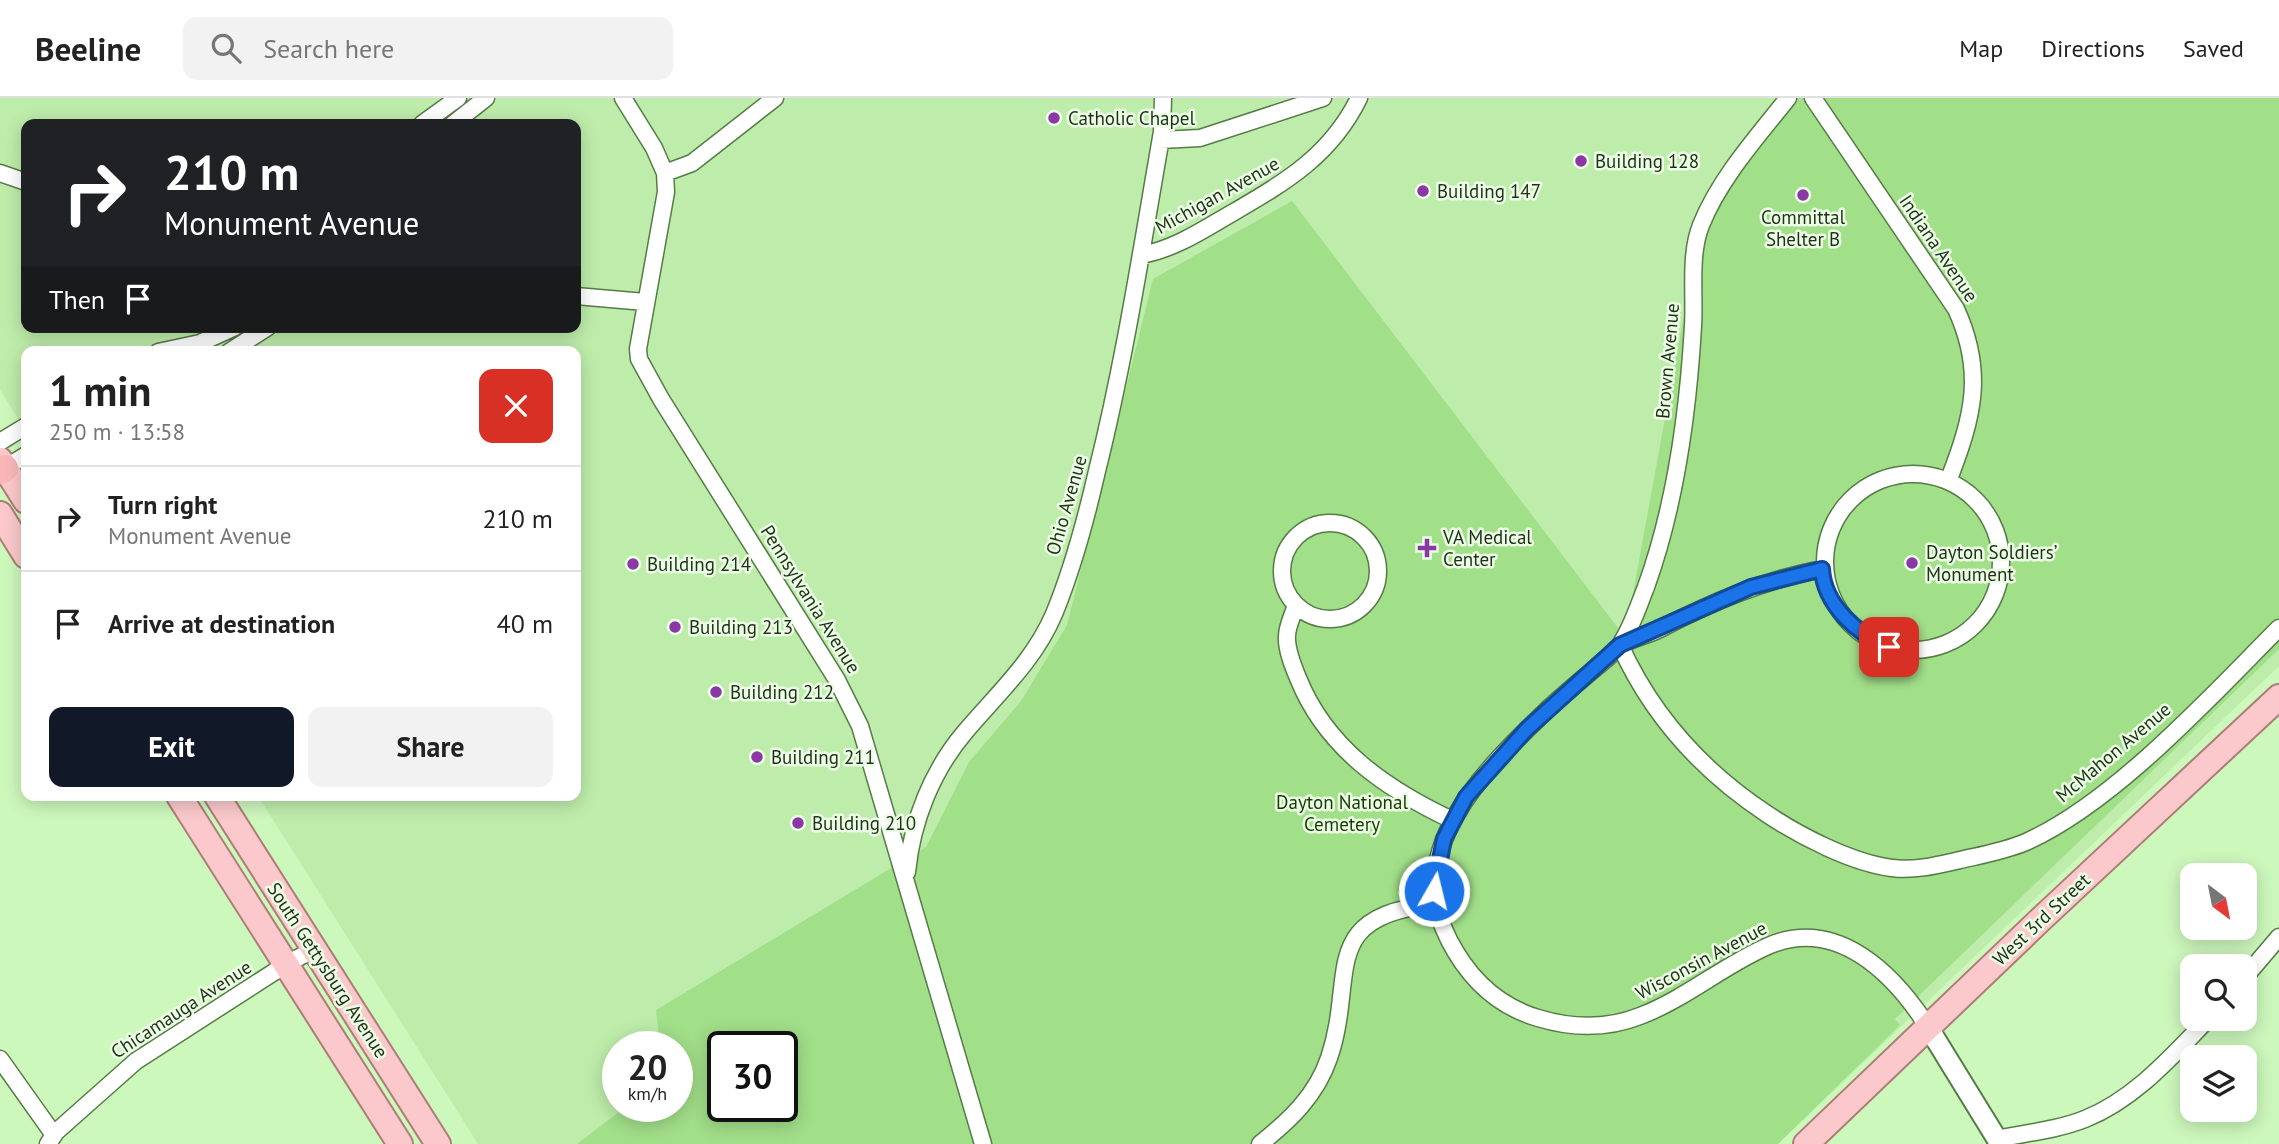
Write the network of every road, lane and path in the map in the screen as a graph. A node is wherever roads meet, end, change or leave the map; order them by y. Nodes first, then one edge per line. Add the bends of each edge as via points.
1 (458, 98) edge
2 (486, 98) edge
3 (623, 98) edge
4 (775, 98) edge
5 (1163, 98) edge
6 (1323, 98) edge
7 (1359, 98) edge
8 (1788, 98) edge
9 (1813, 98) edge
10 (429, 119) edge
11 (459, 119) edge
12 (1161, 140) junction
13 (0, 173) edge
14 (664, 173) junction
15 (21, 180) edge
16 (1142, 255) junction
17 (581, 296) edge
18 (645, 302) junction
19 (222, 333) edge
20 (259, 333) edge
21 (186, 346) edge
22 (238, 346) edge
23 (21, 429) edge
24 (0, 442) edge
25 (8, 463) edge
26 (1949, 479) junction
27 (21, 490) edge
28 (0, 513) edge
29 (21, 548) edge
30 (1822, 569) junction
31 (1296, 605) junction
32 (2279, 628) edge
33 (1620, 645) junction
34 (2279, 697) edge
35 (182, 801) edge
36 (219, 801) edge
37 (1452, 820) junction
38 (906, 881) junction
39 (1435, 904) junction
40 (2279, 937) edge
41 (315, 949) junction
42 (2257, 962) edge
43 (288, 963) junction
44 (1928, 1027) junction
45 (2196, 1031) edge
46 (0, 1059) edge
47 (51, 1140) edge
48 (1998, 1141) edge
49 (400, 1144) edge
50 (438, 1144) edge
51 (983, 1144) edge
52 (1260, 1144) edge
53 (1806, 1144) edge

1 - 10 street
2 - 11 street
3 - 14 street, Pennsylvania Avenue
4 - 14 street via 692,163
5 - 12 street, Ohio Avenue
6 - 12 street via 1200,138
7 - 16 street, Michigan Avenue via 1321,152 1286,183 1174,247
8 - 33 street, Brown Avenue via 1737,165 1700,227 1672,498 1661,544 1631,628
9 - 26 street, Indiana Avenue via 1956,309 1968,338 1975,374 1972,408
12 - 16 street, Ohio Avenue
13 - 15 street
14 - 18 street, Pennsylvania Avenue via 666,192
16 - 38 street, Ohio Avenue via 1118,388 1086,516 1055,612 1027,663 942,765 912,835
17 - 18 street
18 - 38 street, Pennsylvania Avenue via 639,359 849,702 869,751
19 - 21 street
20 - 22 street
23 - 24 street
25 - 27 main road
26 - 30 street via 1909,474 1859,494 1832,528
26 - 30 street via 1983,510 2001,549 2000,583 1992,604 1961,636 1940,647 1917,651 1877,643 1841,612
28 - 29 main road
30 - 33 street, Wisconsin Avenue via 1751,587
31 - 31 street via 1287,593 1282,572 1294,539 1305,529 1326,523 1347,525 1363,536 1376,555 1378,578 1368,600 1350,615 1327,619 1305,613
31 - 37 street via 1286,637 1301,687 1320,720 1359,764 1406,797
32 - 33 street, McMahon Avenue via 2154,750 2071,817 1997,852 1906,869 1880,866 1805,837 1731,790 1676,735 1632,673
33 - 37 street, Wisconsin Avenue via 1492,765
34 - 44 main road, West 3rd Street
35 - 43 main road, South Gettysburg Avenue
36 - 41 main road, South Gettysburg Avenue
37 - 39 street, Wisconsin Avenue via 1439,854
38 - 51 street, Pennsylvania Avenue
39 - 44 street, Wisconsin Avenue via 1454,950 1483,988 1522,1013 1558,1023 1587,1026 1641,1016 1765,947 1801,938 1828,940 1863,955 1913,1004
39 - 52 street via 1381,914 1360,932 1345,962 1333,1043 1323,1072 1297,1113
40 - 42 street
41 - 43 street, Chicamauga Avenue
41 - 50 main road, South Gettysburg Avenue
43 - 47 street, Chicamauga Avenue via 136,1061
43 - 49 main road, South Gettysburg Avenue
44 - 48 street
44 - 53 main road, West 3rd Street
45 - 48 street via 2145,1081 2102,1111
46 - 47 street

